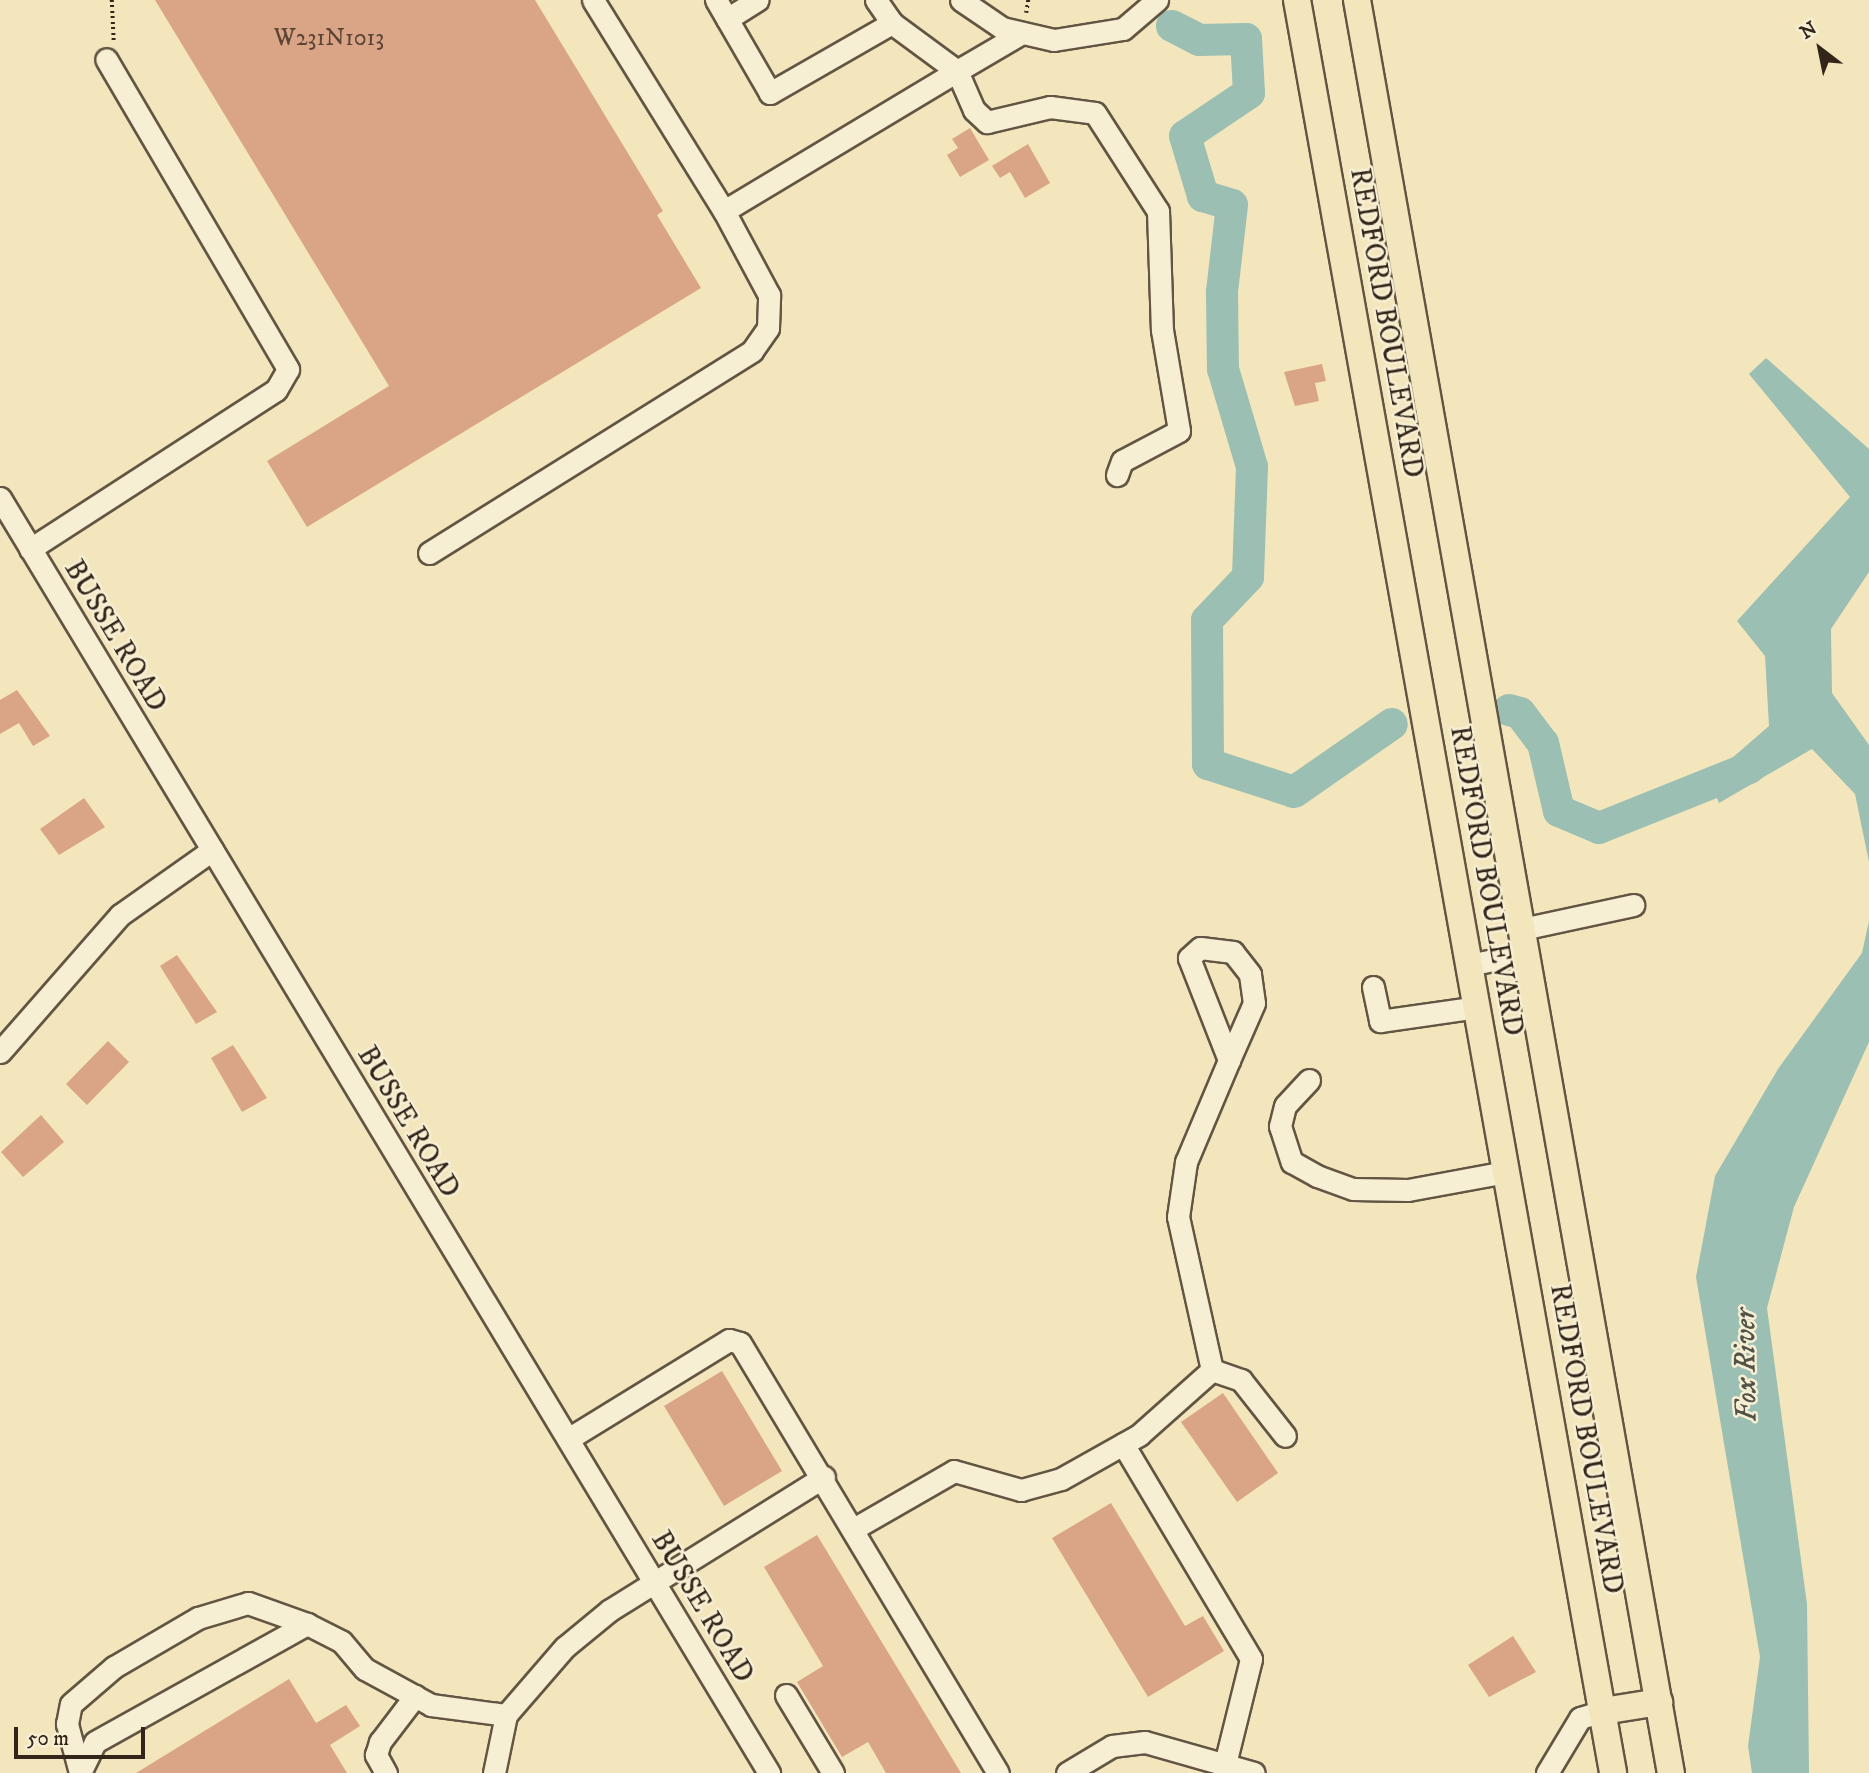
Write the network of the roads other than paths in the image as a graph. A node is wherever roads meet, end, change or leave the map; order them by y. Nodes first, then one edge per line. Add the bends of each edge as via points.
1 (593, 0) edge
2 (716, 0) edge
3 (757, 0) edge
4 (876, 0) edge
5 (961, 0) edge
6 (1157, 0) edge
7 (1297, 0) edge
8 (1357, 0) edge
9 (727, 19) junction
10 (892, 23) junction
11 (1022, 33) junction
12 (106, 59) road end
13 (957, 71) junction
14 (724, 211) junction
15 (1117, 475) dead end
16 (0, 498) edge
17 (30, 549) junction
18 (429, 553) dead end
19 (212, 850) junction
20 (1633, 905) dead end
21 (1525, 941) junction
22 (1469, 965) junction
23 (1373, 987) dead end
24 (1476, 1007) junction
25 (0, 1052) edge
26 (1229, 1060) junction
27 (1309, 1080) dead end
28 (1506, 1172) junction
29 (1212, 1370) junction
30 (1285, 1436) dead end
31 (568, 1439) junction
32 (1123, 1444) junction
33 (824, 1477) junction
34 (855, 1528) junction
35 (656, 1585) junction
36 (307, 1623) junction
37 (786, 1695) dead end
38 (415, 1696) junction
39 (1658, 1702) junction
40 (1603, 1711) junction
41 (506, 1715) junction
42 (1225, 1764) junction
43 (79, 1771) edge
44 (1075, 1771) edge
45 (386, 1773) edge
46 (494, 1773) edge
47 (769, 1773) edge
48 (832, 1773) edge
49 (998, 1773) edge
50 (1254, 1773) edge
51 (1547, 1773) edge
52 (1613, 1773) edge
53 (1671, 1773) edge

1 - 14 street
2 - 9 street
3 - 9 street
4 - 10 street
5 - 11 street via 1002,28
6 - 11 street via 1123,29 1054,40
7 - 22 main road, REDFORD BOULEVARD
8 - 21 main road, REDFORD BOULEVARD
9 - 10 street via 770,93
10 - 13 street
11 - 13 street
12 - 17 street via 288,369 276,390
13 - 14 street
13 - 15 street via 960,87 987,122 1050,107 1095,113 1158,211 1163,330 1179,431 1122,461
14 - 18 street via 769,295 768,328 752,351
16 - 17 street, BUSSE ROAD
17 - 19 street, BUSSE ROAD
19 - 25 street via 120,915
19 - 31 street, BUSSE ROAD
20 - 21 street
21 - 22 street
21 - 39 main road, REDFORD BOULEVARD
22 - 24 main road, REDFORD BOULEVARD
23 - 24 street via 1380,1021
24 - 28 main road, REDFORD BOULEVARD
26 - 26 street via 1254,1003 1250,974 1233,952 1200,948 1189,958
26 - 29 street via 1186,1162 1178,1217
27 - 28 street via 1285,1106 1281,1136 1292,1161 1317,1176 1353,1189 1408,1190
28 - 40 main road, REDFORD BOULEVARD
29 - 30 street via 1241,1380
29 - 32 street
31 - 33 street via 729,1340 740,1343
31 - 35 street, BUSSE ROAD
32 - 34 street via 1061,1479 1021,1490 954,1471
32 - 42 street via 1251,1659
33 - 34 street
33 - 35 street
34 - 49 street
35 - 41 street via 583,1631
35 - 47 street, BUSSE ROAD
36 - 38 street via 341,1642 365,1669
36 - 43 street via 95,1742
36 - 43 street via 248,1603 198,1618 114,1667 71,1704 67,1724
37 - 48 street
38 - 41 street via 431,1705
38 - 45 street via 380,1742 376,1755
39 - 40 main road
39 - 53 main road, REDFORD BOULEVARD
40 - 51 street via 1580,1718
40 - 52 main road, REDFORD BOULEVARD
41 - 46 street
42 - 44 street via 1146,1742 1112,1746
42 - 50 street

